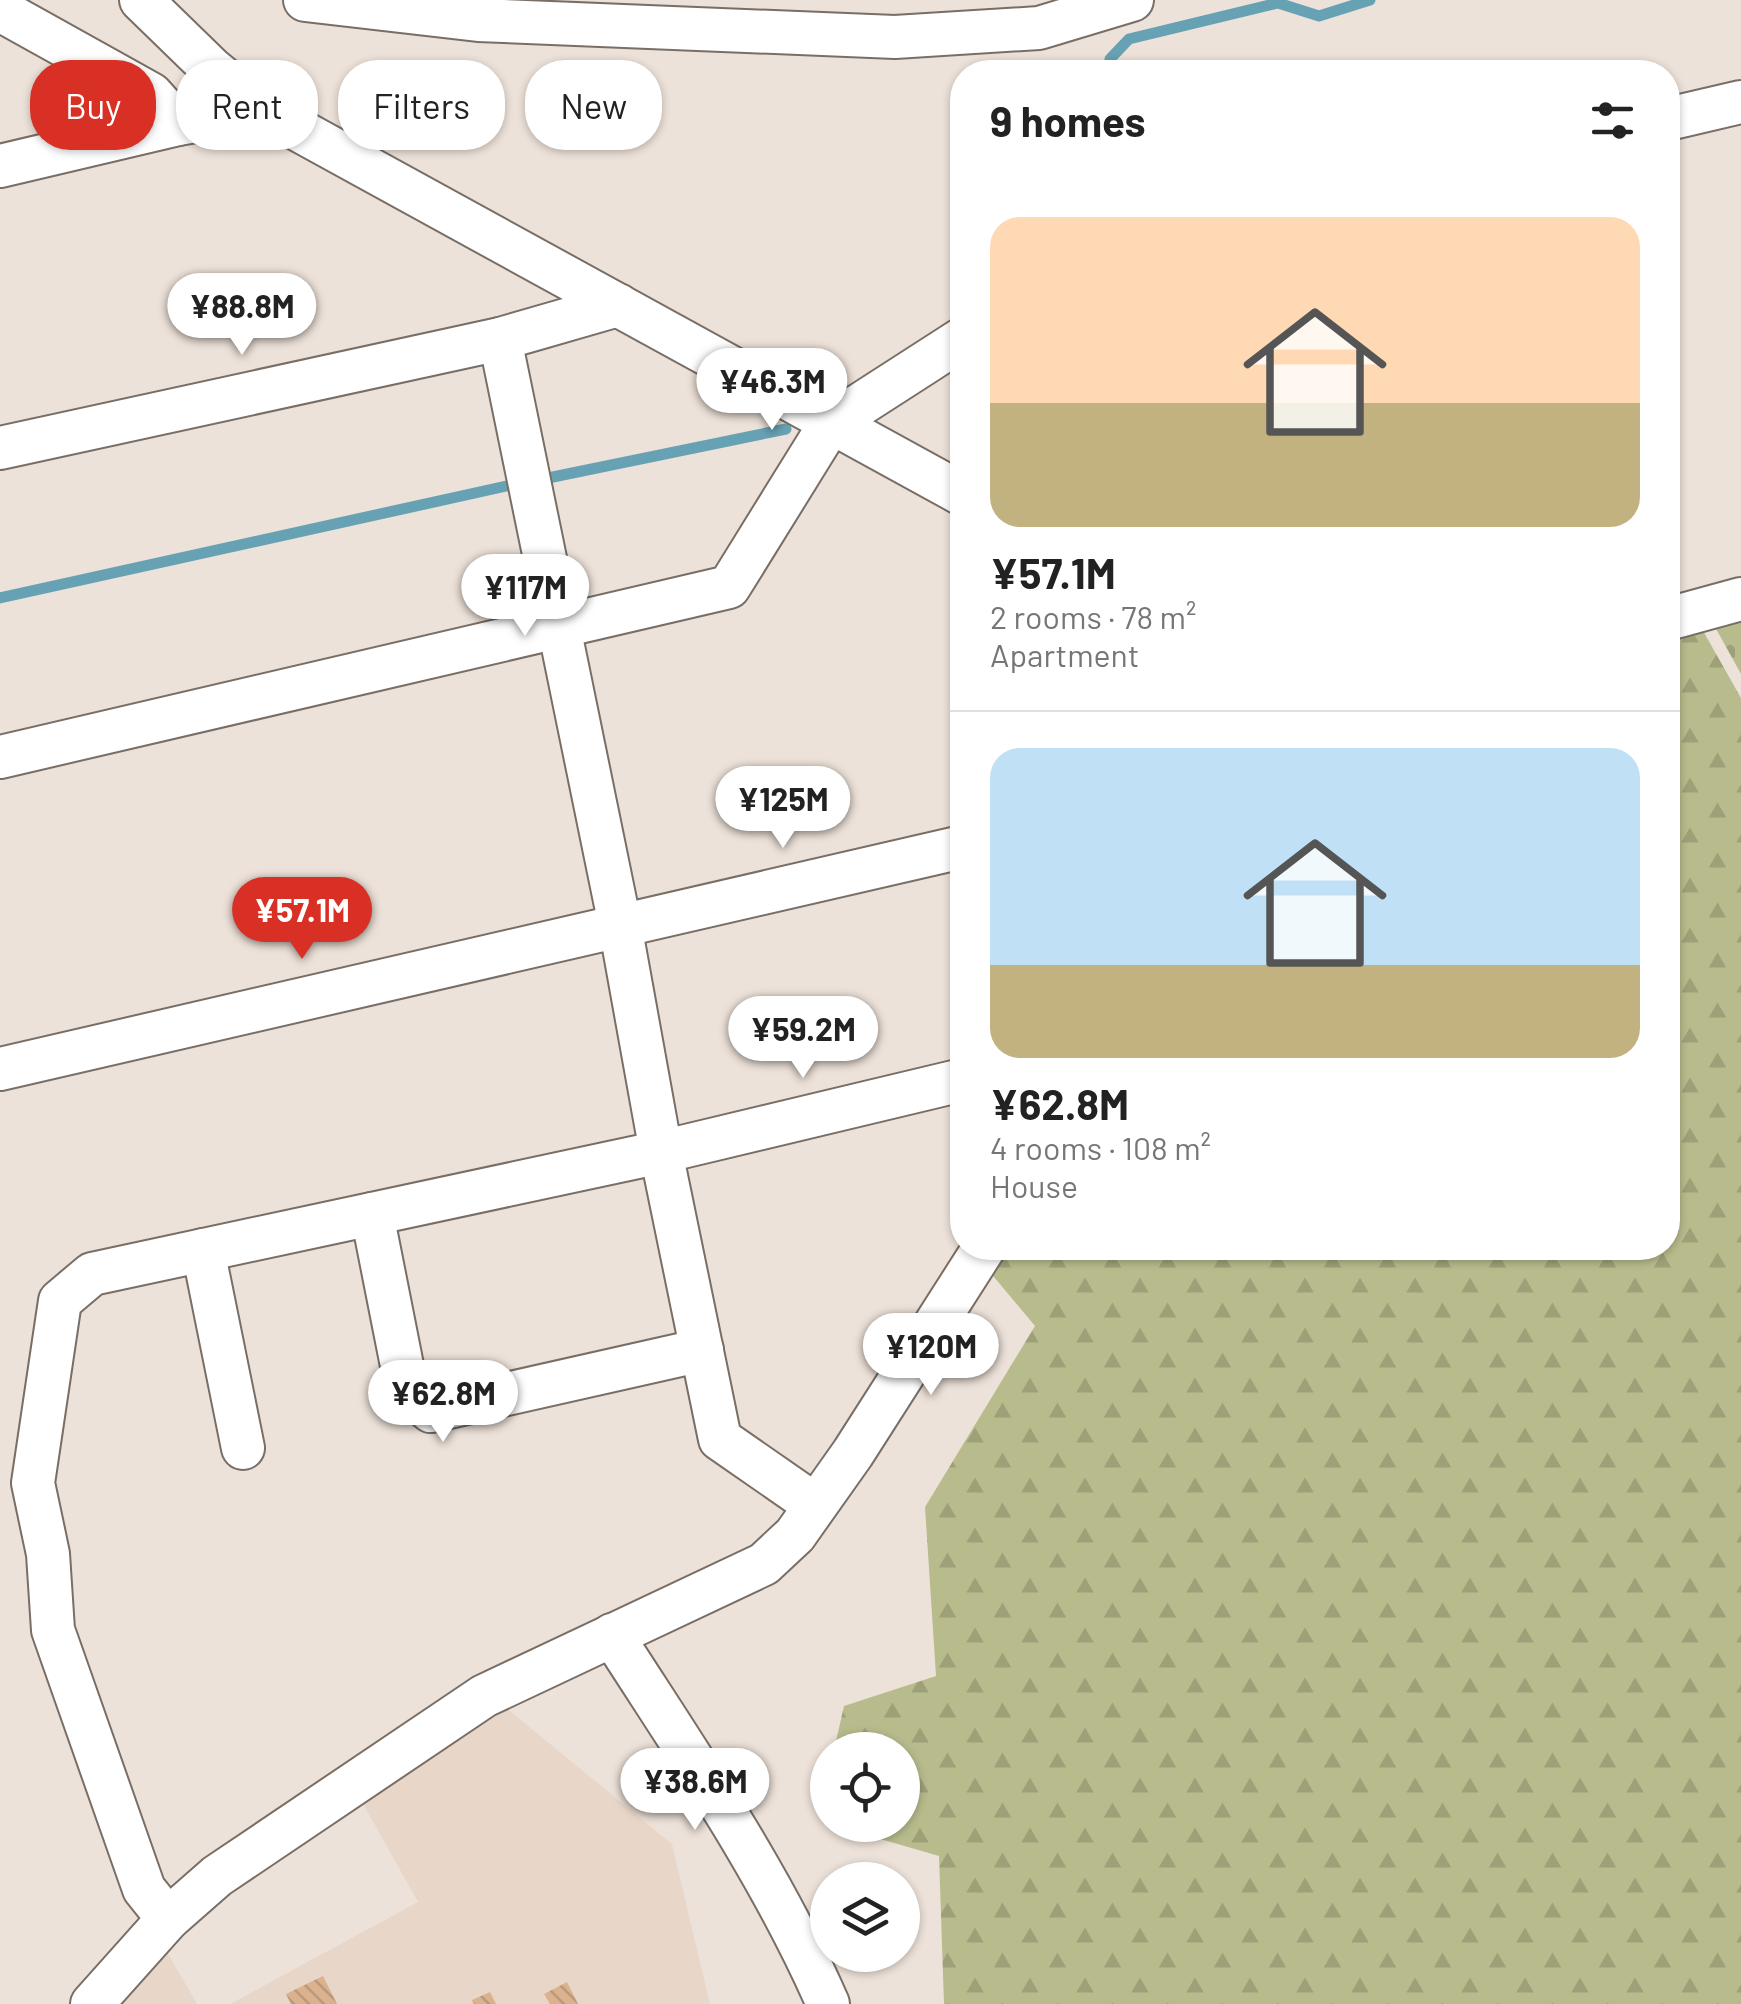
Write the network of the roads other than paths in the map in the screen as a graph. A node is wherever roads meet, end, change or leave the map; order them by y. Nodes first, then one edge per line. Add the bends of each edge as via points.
1 (141, 0) edge
2 (305, 0) edge
3 (1132, 0) edge
4 (0, 10) edge
5 (202, 60) edge
6 (1741, 102) edge
7 (1680, 116) edge
8 (176, 122) edge
9 (176, 124) edge
10 (318, 141) edge
11 (0, 166) edge
12 (618, 305) junction
13 (500, 339) junction
14 (950, 347) edge
15 (830, 424) junction
16 (0, 448) edge
17 (950, 488) edge
18 (1741, 600) edge
19 (1680, 617) edge
20 (560, 629) junction
21 (0, 757) edge
22 (950, 850) edge
23 (620, 925) junction
24 (0, 1069) edge
25 (950, 1083) edge
26 (660, 1152) junction
27 (372, 1214) junction
28 (202, 1250) junction
29 (976, 1260) edge
30 (702, 1350) junction
31 (242, 1448) dead end
32 (17, 1482) edge
33 (815, 1505) junction
34 (612, 1635) junction
35 (168, 1919) junction
36 (92, 2004) edge
37 (828, 2004) edge

1 - 5 street
2 - 3 street via 478,20 894,37 1039,28
4 - 8 street via 151,94
6 - 7 street
9 - 11 street
10 - 12 street
12 - 13 street
12 - 15 street
13 - 16 street
13 - 20 street
14 - 15 street
15 - 17 street
15 - 20 street via 729,587
18 - 19 street
20 - 21 street
20 - 23 street
22 - 23 street
23 - 24 street
23 - 26 street
25 - 26 street
26 - 27 street
26 - 30 street
27 - 28 street
27 - 30 street via 407,1391 431,1411
28 - 31 street
28 - 32 street via 92,1274 60,1302
29 - 33 street
30 - 33 street via 720,1439
32 - 35 street via 48,1554 53,1630 144,1889
33 - 34 street via 764,1564
34 - 35 street via 484,1696 217,1876
34 - 37 street via 737,1831
35 - 36 street

